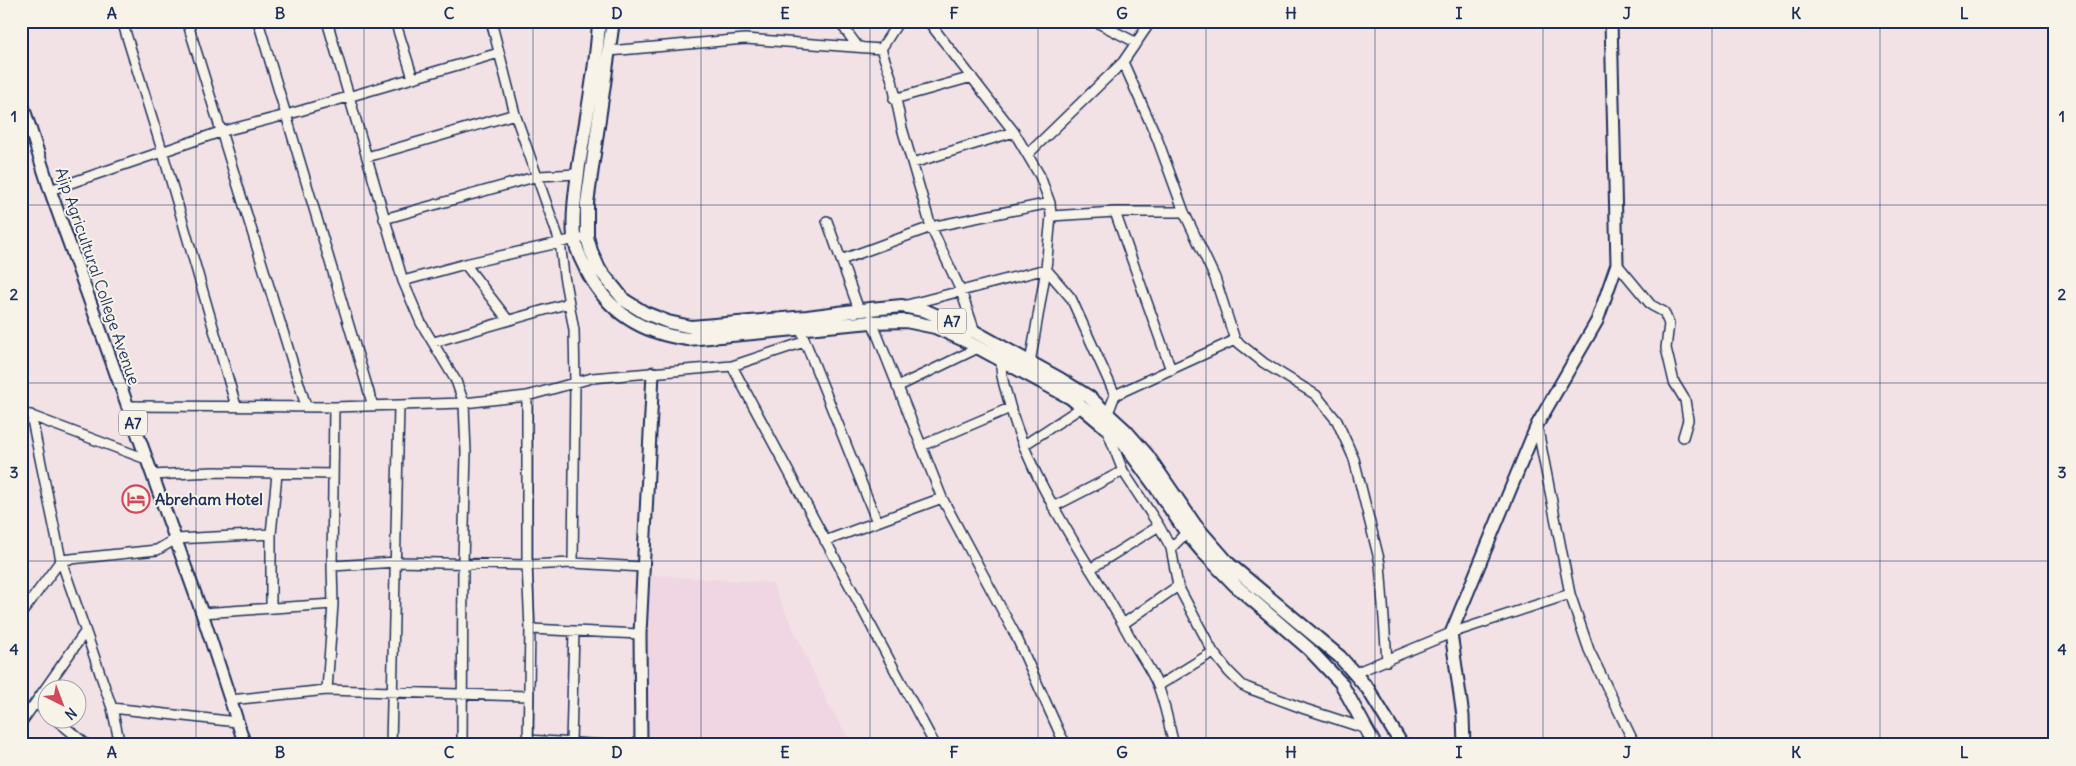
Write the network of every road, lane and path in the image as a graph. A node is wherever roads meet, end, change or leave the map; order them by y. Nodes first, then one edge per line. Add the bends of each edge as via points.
1 (122, 21) edge
2 (188, 21) edge
3 (258, 21) edge
4 (327, 21) edge
5 (395, 21) edge
6 (490, 21) edge
7 (599, 21) edge
8 (613, 21) edge
9 (839, 21) edge
10 (899, 21) edge
11 (928, 21) edge
12 (1094, 21) edge
13 (1151, 21) edge
14 (1610, 21) edge
15 (1137, 43) junction
16 (881, 49) junction
17 (609, 52) junction
18 (499, 53) junction
19 (1122, 62) junction
20 (972, 77) junction
21 (413, 78) junction
22 (350, 97) junction
23 (894, 99) junction
24 (21, 100) edge
25 (515, 114) junction
26 (286, 115) junction
27 (220, 132) junction
28 (1014, 132) junction
29 (162, 150) junction
30 (1028, 154) junction
31 (367, 157) junction
32 (913, 163) junction
33 (578, 174) junction
34 (538, 176) junction
35 (50, 190) junction
36 (1050, 203) junction
37 (1115, 212) junction
38 (1184, 212) junction
39 (1051, 216) junction
40 (384, 219) junction
41 (827, 221) dead end
42 (931, 227) junction
43 (581, 238) junction
44 (560, 242) junction
45 (841, 260) junction
46 (465, 264) junction
47 (1617, 264) junction
48 (1046, 269) junction
49 (403, 281) junction
50 (960, 291) junction
51 (569, 303) junction
52 (902, 306) junction
53 (867, 314) junction
54 (508, 320) junction
55 (802, 328) junction
56 (975, 332) junction
57 (1235, 340) junction
58 (434, 342) junction
59 (804, 342) junction
60 (978, 348) junction
61 (1004, 356) junction
62 (1030, 363) junction
63 (732, 366) junction
64 (1171, 370) junction
65 (653, 373) junction
66 (575, 384) junction
67 (897, 386) junction
68 (1115, 395) junction
69 (527, 396) junction
70 (464, 403) junction
71 (126, 406) junction
72 (236, 406) junction
73 (306, 406) junction
74 (373, 406) junction
75 (399, 406) junction
76 (334, 407) junction
77 (1082, 407) junction
78 (1010, 408) junction
79 (21, 412) edge
80 (1108, 413) junction
81 (31, 415) junction
82 (1537, 424) junction
83 (1106, 427) junction
84 (1683, 437) dead end
85 (1024, 445) junction
86 (921, 446) junction
87 (146, 460) junction
88 (1123, 471) junction
89 (277, 474) junction
90 (333, 474) junction
91 (152, 475) junction
92 (942, 498) junction
93 (1052, 507) junction
94 (877, 522) junction
95 (1159, 526) junction
96 (1190, 528) junction
97 (271, 534) junction
98 (176, 539) junction
99 (825, 541) junction
100 (1171, 548) junction
101 (61, 560) junction
102 (397, 562) junction
103 (463, 562) junction
104 (573, 563) junction
105 (527, 565) junction
106 (332, 566) junction
107 (643, 567) junction
108 (1090, 568) junction
109 (1178, 586) junction
110 (1570, 594) junction
111 (24, 604) edge
112 (333, 604) junction
113 (271, 608) junction
114 (202, 613) junction
115 (21, 614) edge
116 (1124, 624) junction
117 (530, 629) junction
118 (85, 632) junction
119 (574, 632) junction
120 (1452, 633) junction
121 (640, 634) junction
122 (1212, 652) junction
123 (1387, 661) junction
124 (1355, 673) junction
125 (1158, 686) junction
126 (327, 690) junction
127 (392, 692) junction
128 (463, 694) junction
129 (528, 696) junction
130 (230, 700) junction
131 (36, 704) joint
132 (112, 708) junction
133 (238, 722) junction
134 (21, 723) edge
135 (66, 728) edge
136 (1367, 729) junction
137 (528, 743) edge
138 (571, 743) junction
139 (87, 745) edge
140 (120, 745) edge
141 (245, 745) edge
142 (391, 745) edge
143 (462, 745) edge
144 (606, 745) edge
145 (641, 745) edge
146 (935, 745) edge
147 (1067, 745) edge
148 (1174, 745) edge
149 (1375, 745) edge
150 (1402, 745) edge
151 (1464, 745) edge
152 (1635, 745) edge

1 - 29 street
2 - 27 street
3 - 26 street
4 - 22 street
5 - 21 street
6 - 18 street
7 - 33 highway, A7
8 - 17 highway, A7
9 - 16 street via 858,47
10 - 16 street
11 - 20 street
12 - 15 street
13 - 15 street
14 - 47 main road
15 - 19 street
16 - 17 street via 745,39
16 - 23 street via 892,80
17 - 43 highway, A7
18 - 21 street
18 - 25 street
19 - 30 street
19 - 38 street via 1157,138
20 - 23 street
20 - 28 street
21 - 22 street
22 - 26 street
22 - 31 street
23 - 32 street
24 - 35 main road, Ajip Agricultural College Avenue / A7
25 - 31 street
25 - 34 street
26 - 27 street
26 - 74 street
27 - 29 street
27 - 73 street
28 - 30 street
28 - 32 street
29 - 35 street
29 - 72 street
30 - 36 street
31 - 40 street
32 - 42 street
33 - 34 street
33 - 43 highway, A7 via 574,205
34 - 40 street
34 - 44 street
35 - 71 main road, Ajip Agricultural College Avenue / A7
36 - 39 street
36 - 42 street
37 - 38 street
37 - 39 street
37 - 64 street
38 - 57 street via 1215,278
39 - 48 street
40 - 49 street
41 - 45 street
42 - 45 street
42 - 50 street
43 - 44 street
43 - 53 highway, A7 via 624,300 668,322 691,327
43 - 55 highway, A7 via 580,258 601,294 626,317 644,328 688,340
44 - 46 street
44 - 51 street
45 - 53 street
46 - 49 street
46 - 54 street
47 - 82 main road via 1597,321
47 - 84 street via 1651,305 1664,312 1669,324 1666,348 1674,382 1685,400 1688,420
48 - 50 street
48 - 62 street
48 - 68 street via 1076,306
49 - 58 street via 421,322
50 - 52 street
50 - 56 street
51 - 54 street
51 - 66 street via 574,330
52 - 53 highway, A7
52 - 56 highway, A7 via 941,316
53 - 55 highway, A7
53 - 60 highway, A7 via 935,327
53 - 67 street
54 - 58 street
55 - 59 street
56 - 61 highway, A7
57 - 64 street
57 - 123 street via 1264,363 1316,395 1337,421 1354,459 1380,563
58 - 70 street via 456,380
59 - 63 street
59 - 94 street
60 - 61 highway, A7
60 - 67 street
61 - 62 highway, A7
61 - 77 highway, A7
61 - 78 street via 1003,382
62 - 80 highway, A7
63 - 65 street
63 - 99 street
64 - 68 street
65 - 66 street via 592,378
65 - 107 main road
66 - 69 street
66 - 104 street
67 - 86 street
68 - 80 street
69 - 70 street
69 - 105 street
70 - 75 street
70 - 103 street
71 - 72 street
71 - 87 main road, Ajip Agricultural College Avenue / A7
72 - 73 street
73 - 76 street
74 - 75 street
74 - 76 street
75 - 102 street
76 - 90 street
77 - 83 highway, A7
77 - 85 street
78 - 85 street
78 - 86 street
79 - 81 street
80 - 96 highway, A7 via 1147,455
81 - 87 street
81 - 101 street
82 - 110 street
82 - 120 main road
83 - 88 street
83 - 96 highway, A7 via 1121,440
85 - 93 street
86 - 92 street
87 - 91 main road, Ajip Agricultural College Avenue / A7
88 - 93 street
88 - 95 street
89 - 90 street
89 - 91 street via 213,472
89 - 97 street
90 - 106 street
91 - 98 main road, Ajip Agricultural College Avenue / A7
92 - 94 street
92 - 147 street via 1016,636
93 - 108 street
94 - 99 street
95 - 100 street
95 - 108 street
96 - 100 street
96 - 124 highway, A7
96 - 136 highway, A7 via 1235,585 1309,650 1341,683
97 - 98 street
97 - 113 street
98 - 101 street via 157,550
98 - 114 main road, Ajip Agricultural College Avenue / A7
99 - 146 street
100 - 109 street
101 - 111 street
101 - 118 street
102 - 103 street
102 - 106 street
102 - 127 street
103 - 105 street
103 - 128 street
104 - 105 street
104 - 107 street
105 - 117 street
106 - 112 street
107 - 121 main road
108 - 116 street
109 - 116 street
109 - 122 street
110 - 120 street
110 - 152 street via 1589,650
111 - 115 street
112 - 113 street
112 - 126 street
113 - 114 street
114 - 130 main road, Ajip Agricultural College Avenue / A7
116 - 125 street
117 - 119 street
117 - 129 street
118 - 131 street
118 - 132 street
119 - 121 street
119 - 138 street
120 - 123 street
120 - 151 main road
121 - 145 main road
122 - 125 street
122 - 136 street via 1242,685
123 - 124 street
124 - 150 highway, A7 via 1380,706
125 - 148 street
126 - 127 street
126 - 130 street
127 - 128 street
127 - 142 street
128 - 129 street
128 - 143 street
129 - 137 street
130 - 133 main road, Ajip Agricultural College Avenue / A7
131 - 134 street
132 - 133 street
132 - 140 street
133 - 141 main road, Ajip Agricultural College Avenue / A7
135 - 139 street
136 - 149 highway, A7
137 - 138 street
138 - 144 street

